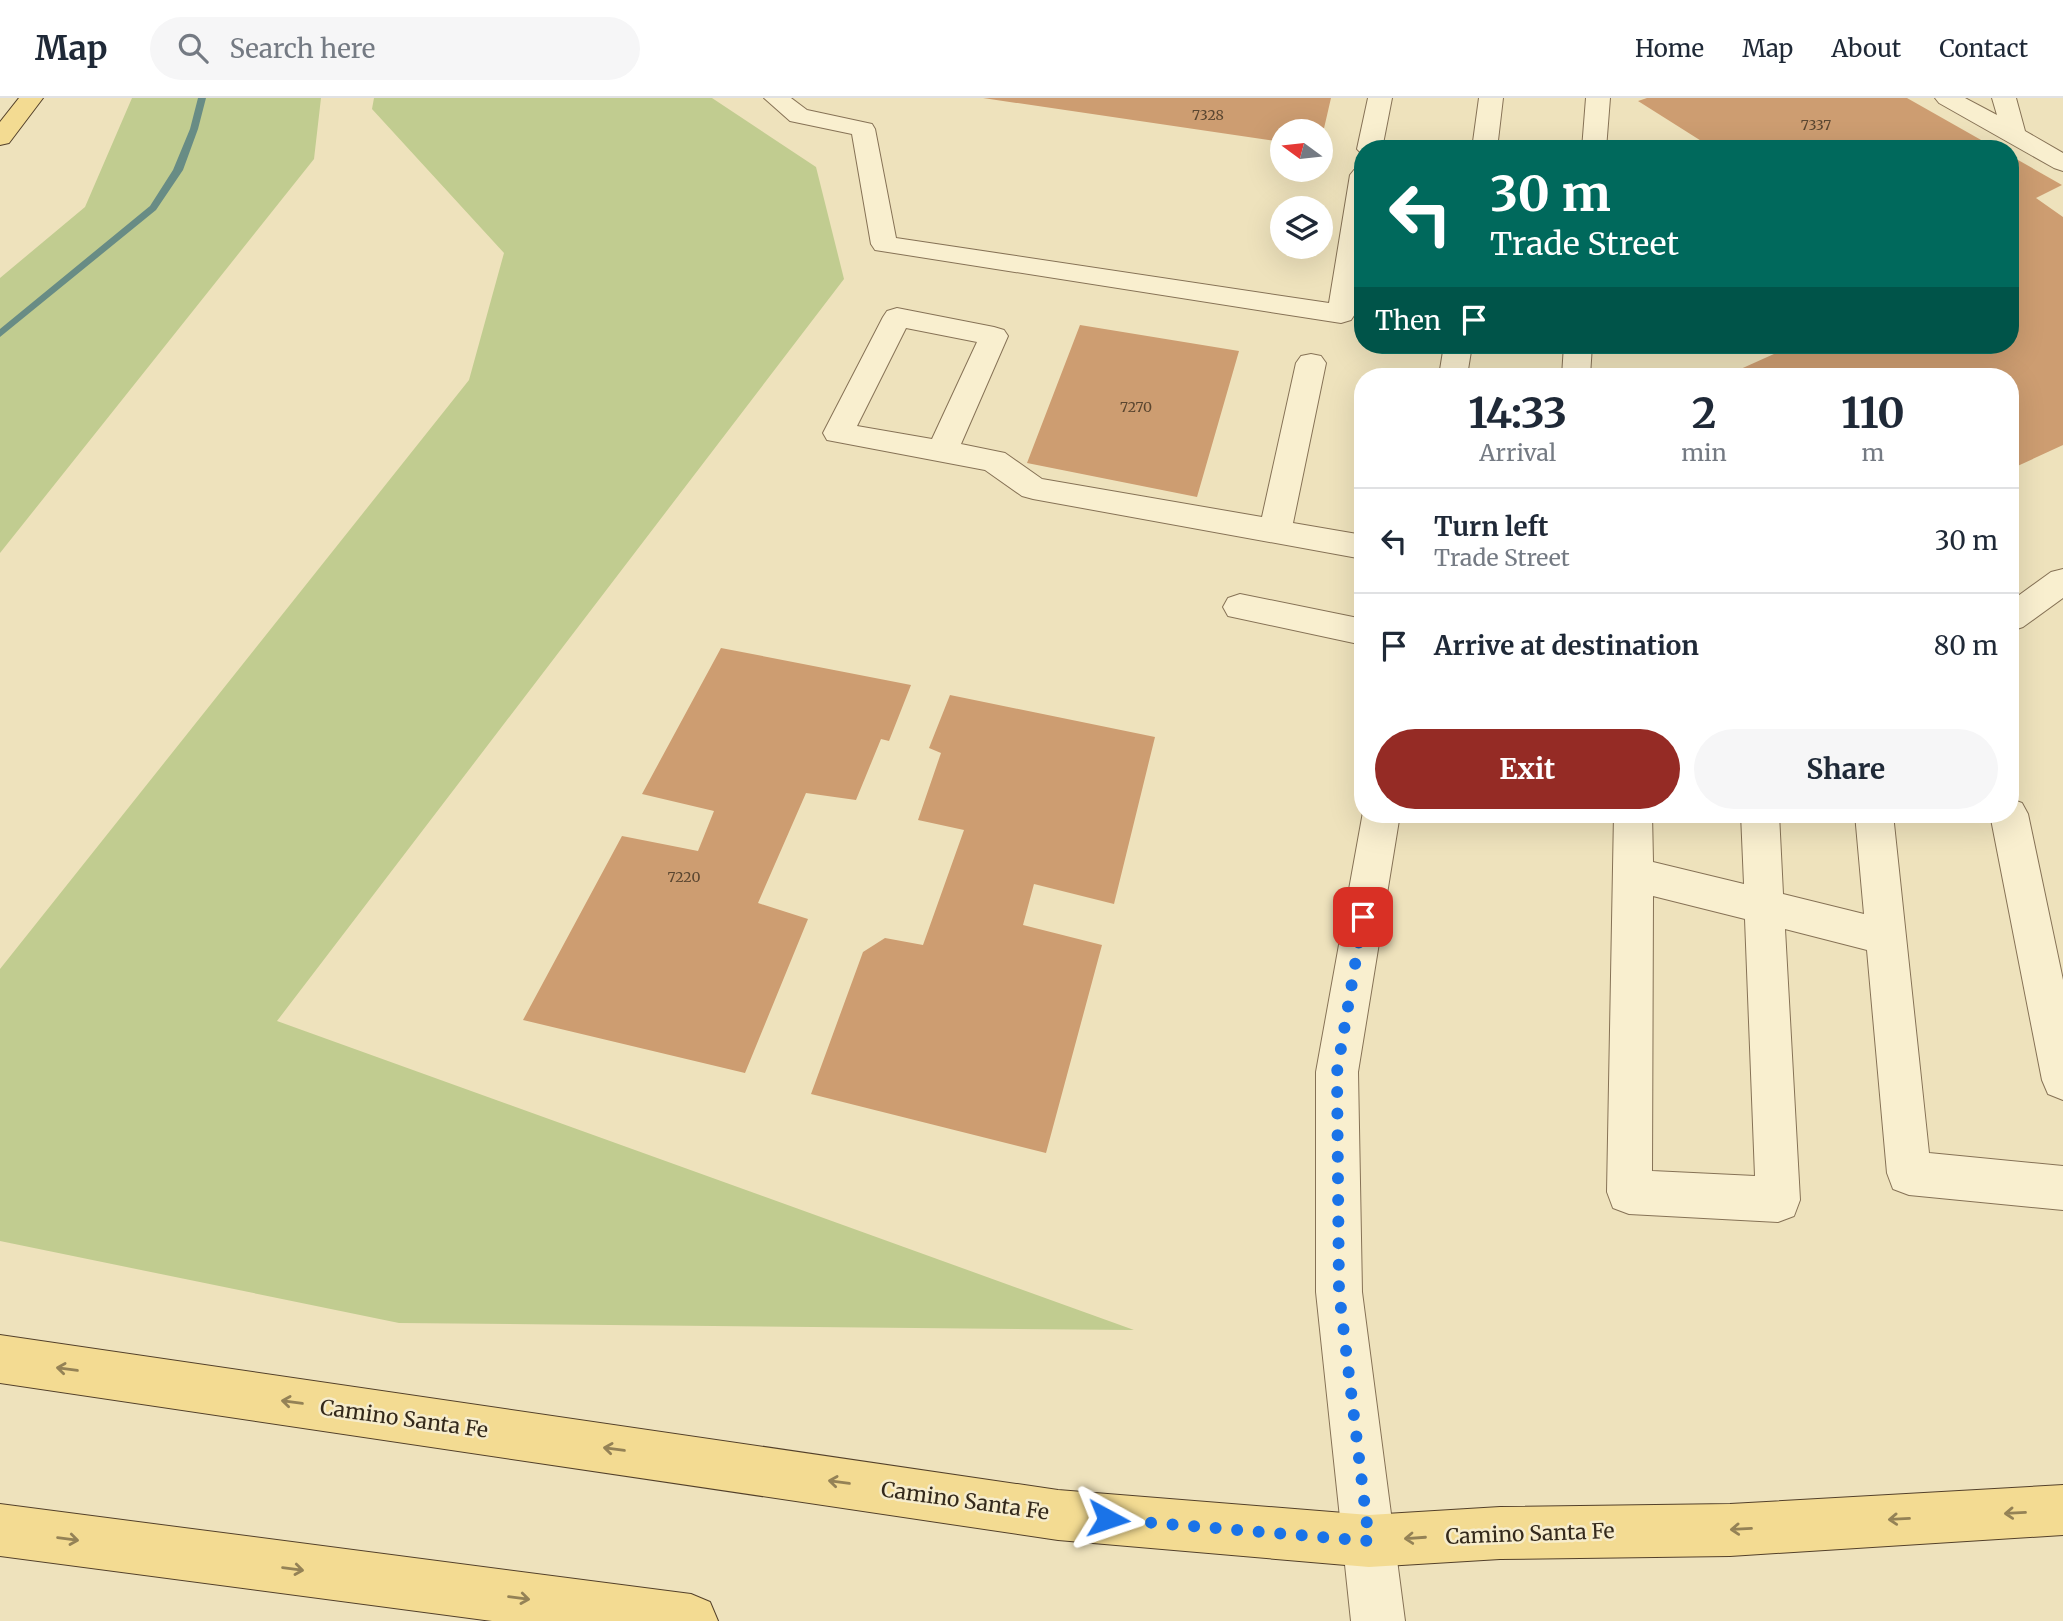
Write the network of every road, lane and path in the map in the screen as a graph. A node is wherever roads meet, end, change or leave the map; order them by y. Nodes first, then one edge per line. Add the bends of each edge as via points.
1 (31, 98) edge
2 (776, 98) edge
3 (1380, 98) edge
4 (1491, 98) edge
5 (1598, 98) edge
6 (1947, 98) edge
7 (2004, 98) edge
8 (2014, 135) junction
9 (0, 138) edge
10 (1371, 140) edge
11 (1485, 140) edge
12 (1595, 140) edge
13 (2063, 163) edge
14 (1354, 290) edge
15 (1352, 316) edge
16 (1311, 363) dead end
17 (942, 452) junction
18 (1275, 531) junction
19 (1354, 545) edge
20 (2063, 581) edge
21 (1240, 607) dead end
22 (2019, 612) edge
23 (1354, 630) edge
24 (1379, 823) edge
25 (1633, 823) edge
26 (1760, 823) edge
27 (1875, 823) edge
28 (2011, 823) edge
29 (1634, 874) junction
30 (1765, 906) junction
31 (1886, 937) junction
32 (2063, 1080) edge
33 (2063, 1188) edge
34 (0, 1359) edge
35 (2063, 1510) edge
36 (0, 1530) edge
37 (1369, 1541) junction
38 (691, 1621) edge
39 (1378, 1621) edge

1 - 9 main road
2 - 15 street via 799,116 863,129 884,244
3 - 10 street
4 - 11 street
5 - 12 street
6 - 8 street
7 - 8 street
8 - 13 street
14 - 15 street
16 - 18 street
17 - 17 street via 838,433 897,317 993,336
17 - 18 street via 994,461 1033,488
18 - 19 street
20 - 22 street
21 - 23 street
24 - 37 street via 1337,1072 1339,1292
25 - 29 street
26 - 30 street
27 - 31 street
28 - 32 street
29 - 30 street
29 - 30 street via 1629,1192 1778,1200
30 - 31 street
31 - 33 street via 1909,1173
37 -> 34 main road, Camino Santa Fe via 1058,1515
35 -> 37 main road, Camino Santa Fe via 1730,1530 1500,1533
36 -> 38 main road
37 - 39 street

